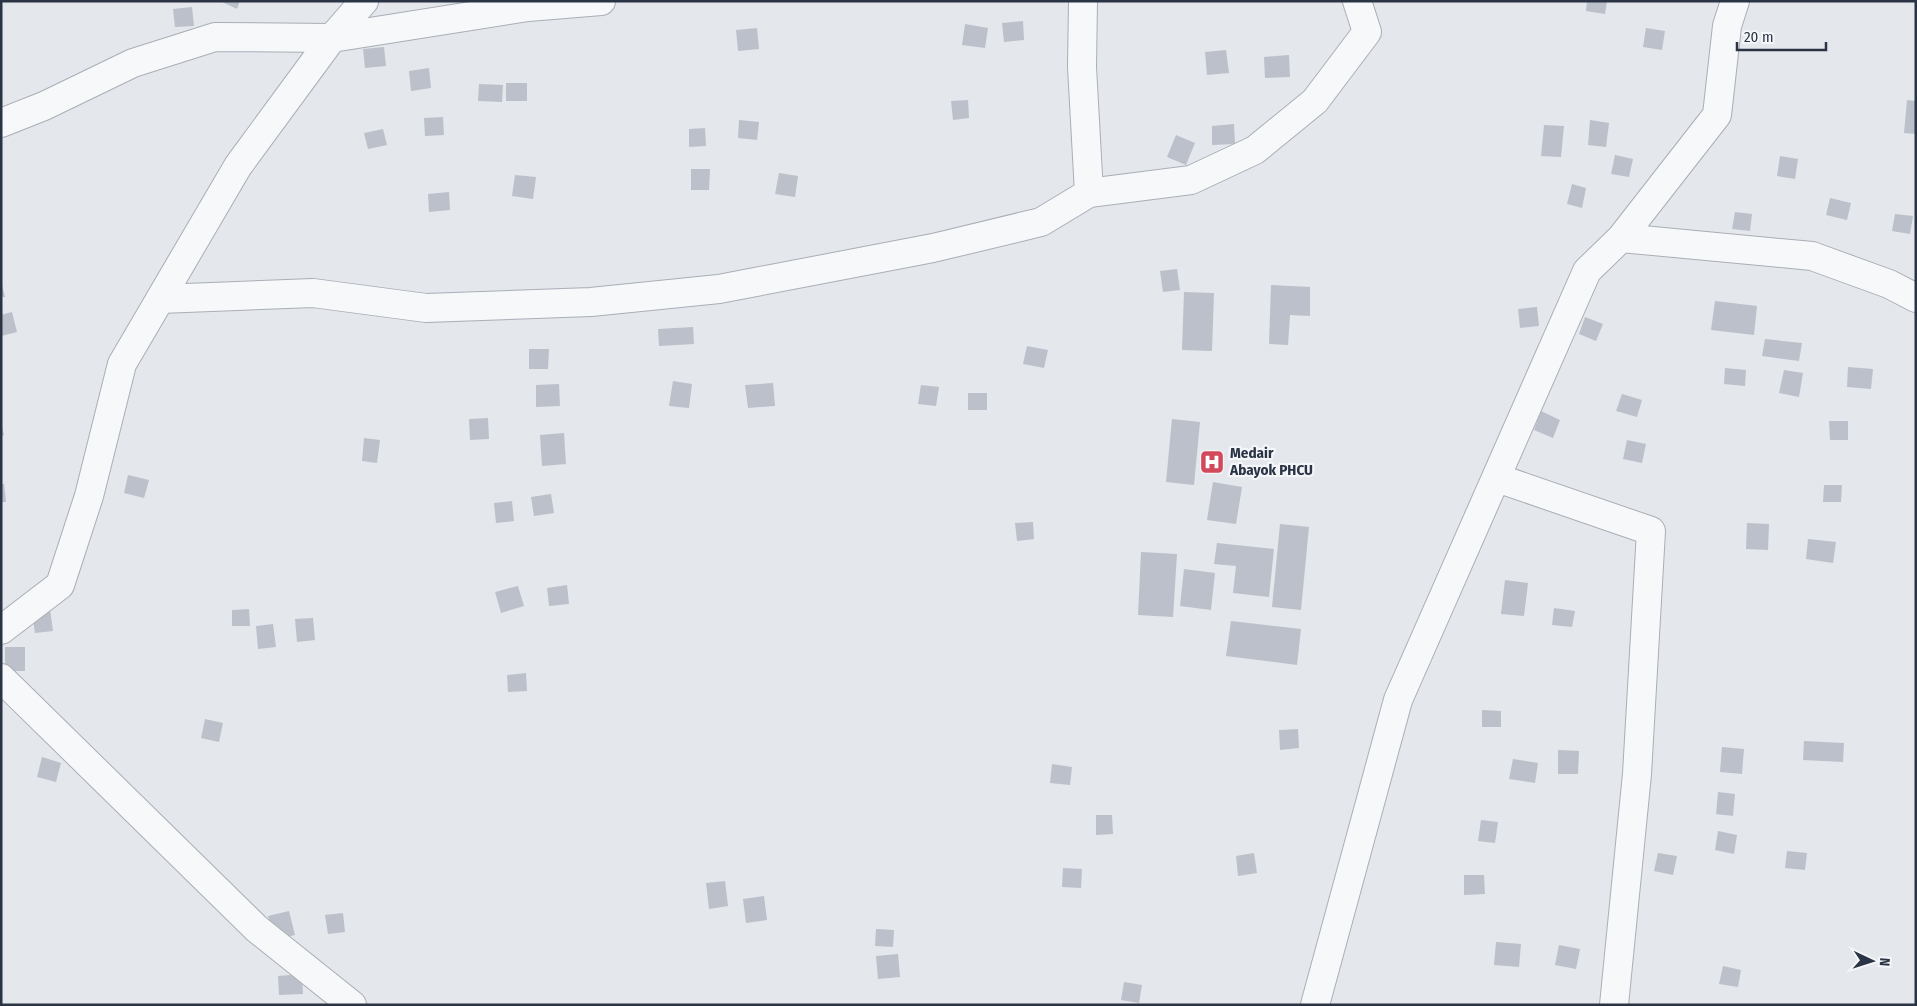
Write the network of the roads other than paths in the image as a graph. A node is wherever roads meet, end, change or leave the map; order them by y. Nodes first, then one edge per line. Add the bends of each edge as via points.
1 (364, 1) edge
2 (601, 1) edge
3 (1082, 1) edge
4 (1357, 1) edge
5 (1735, 1) edge
6 (332, 38) junction
7 (1, 123) edge
8 (1089, 193) junction
9 (1621, 238) junction
10 (1916, 298) edge
11 (160, 299) junction
12 (1497, 478) junction
13 (1, 630) edge
14 (1, 678) edge
15 (352, 1005) edge
16 (1315, 1005) edge
17 (1614, 1005) edge

1 - 6 street
2 - 6 street via 528,7
3 - 8 street
4 - 8 street via 1367,32 1315,101 1254,150 1191,180
5 - 9 street via 1727,26 1717,115
6 - 7 street via 216,37 133,63
6 - 11 street via 238,166
8 - 11 street via 1041,222 933,248 719,289 591,302 426,308 313,293
9 - 10 street via 1812,256 1889,284
9 - 12 street via 1587,271
11 - 13 street via 122,364 89,496 60,584
12 - 16 street via 1398,700
12 - 17 street via 1651,531 1638,764
14 - 15 street via 257,929

